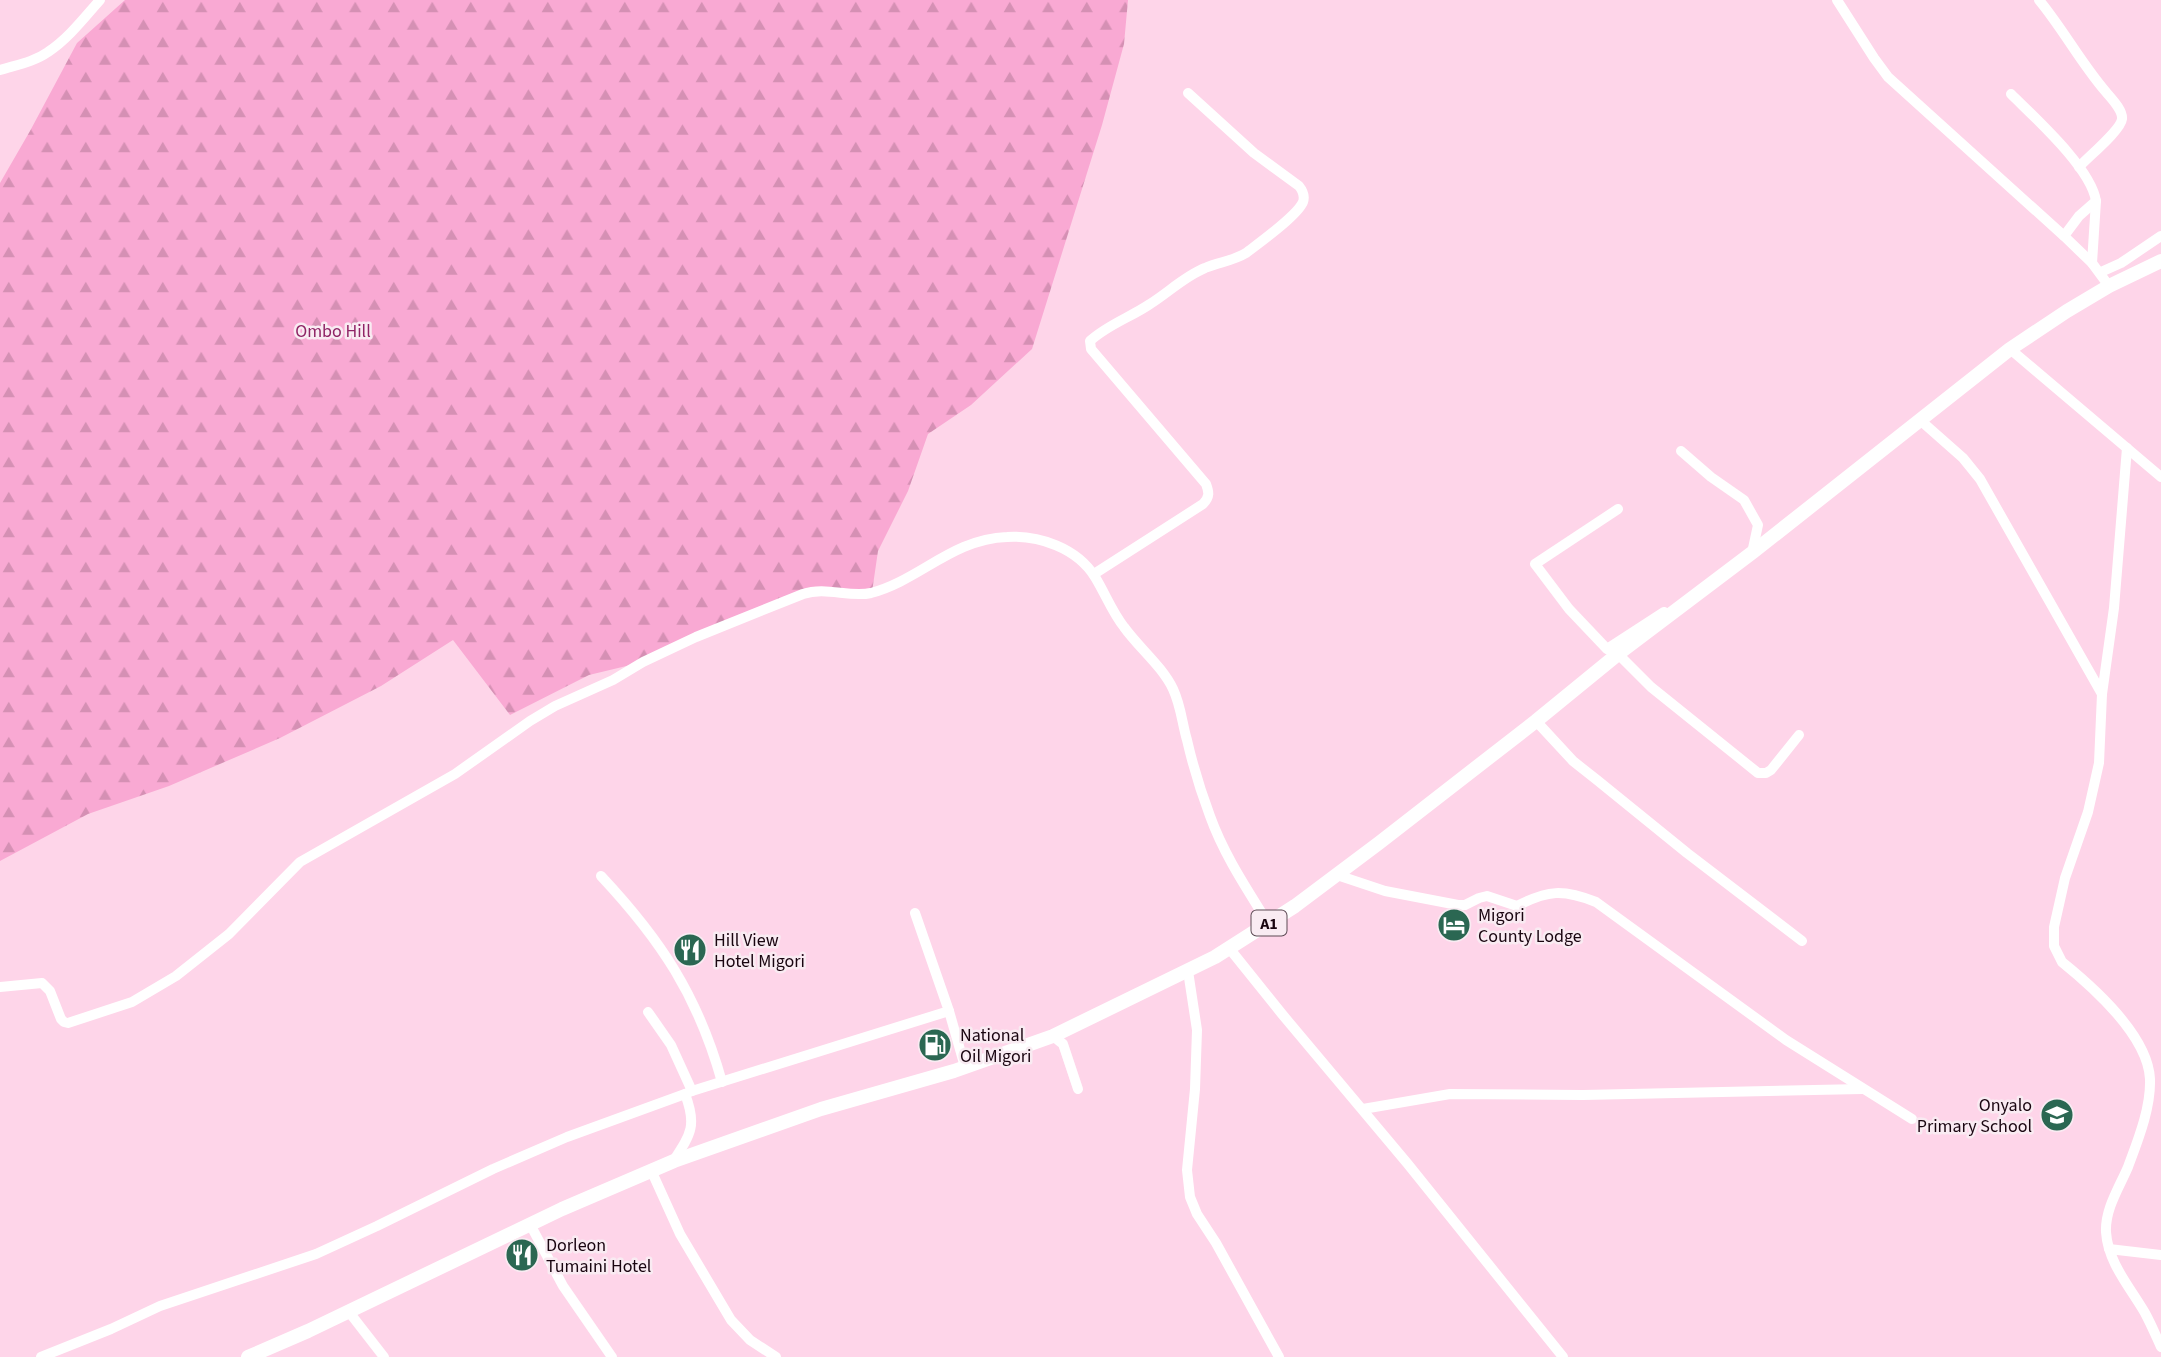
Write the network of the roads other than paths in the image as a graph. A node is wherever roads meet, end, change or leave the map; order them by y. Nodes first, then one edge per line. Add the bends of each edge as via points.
1 (100, 0) edge
2 (1837, 0) edge
3 (2042, 1) edge
4 (0, 70) edge
5 (1188, 93) dead end
6 (2011, 94) dead end
7 (2079, 167) junction
8 (2096, 201) junction
9 (2064, 236) junction
10 (2161, 236) edge
11 (2161, 261) edge
12 (2092, 263) junction
13 (2101, 272) junction
14 (2109, 286) junction
15 (2010, 349) junction
16 (1920, 420) junction
17 (2127, 448) junction
18 (1681, 451) dead end
19 (2161, 477) edge
20 (1618, 509) dead end
21 (1753, 552) junction
22 (1094, 574) junction
23 (1618, 654) junction
24 (2102, 694) junction
25 (1536, 721) junction
26 (1799, 734) dead end
27 (1338, 875) junction
28 (601, 876) dead end
29 (915, 913) dead end
30 (1268, 923) junction
31 (1802, 941) dead end
32 (1229, 948) junction
33 (1188, 971) junction
34 (0, 987) edge
35 (949, 1011) junction
36 (648, 1012) dead end
37 (1053, 1036) junction
38 (965, 1067) junction
39 (722, 1082) junction
40 (1863, 1088) junction
41 (1078, 1089) dead end
42 (689, 1093) junction
43 (1363, 1108) junction
44 (1912, 1119) dead end
45 (674, 1161) junction
46 (651, 1170) junction
47 (531, 1226) junction
48 (2109, 1249) junction
49 (2161, 1255) edge
50 (349, 1312) junction
51 (2161, 1347) edge
52 (41, 1357) edge
53 (247, 1357) edge
54 (384, 1357) edge
55 (612, 1357) edge
56 (776, 1357) edge
57 (1279, 1357) edge
58 (1563, 1357) edge

1 - 4 street via 48,52
2 - 9 street via 1888,77
3 - 7 street via 2122,115 2115,131
5 - 22 street via 1254,153 1300,186 1304,197 1291,216 1247,253 1193,274 1090,341 1091,349 1209,493 1203,503
6 - 7 street
7 - 8 street via 2093,187
8 - 9 street
8 - 12 street
9 - 12 street
10 - 13 street
11 - 14 highway, A1
12 - 13 street
13 - 14 street
14 - 15 highway, A1
15 - 16 highway, A1
15 - 17 street
16 - 21 highway, A1
16 - 24 street via 1980,479
17 - 19 street
17 - 24 street
18 - 21 street via 1744,500 1758,525
20 - 21 street via 1535,564 1569,609 1608,649
21 - 23 highway, A1
22 - 30 street via 1121,624 1173,689 1210,818
22 - 34 street via 1057,546 1041,540 987,538 872,593 803,594 662,652 538,716 462,770 300,862 229,934 176,976 132,1002 68,1023 42,983
23 - 25 highway, A1
23 - 26 street via 1651,687 1758,773 1771,770
24 - 48 street via 2096,783 2066,878 2053,938 2062,962 2121,1018 2142,1054 2150,1079 2135,1147 2107,1215
25 - 27 highway, A1
25 - 31 street via 1581,767
27 - 30 highway, A1
27 - 40 street via 1385,891 1462,906 1487,896 1517,906 1557,892 1596,901 1780,1035
28 - 39 street via 649,930 679,975 705,1027
29 - 35 street
30 - 32 highway, A1
32 - 33 highway, A1
32 - 43 street
33 - 37 highway, A1
33 - 57 street via 1197,1030 1187,1170 1190,1197
35 - 38 street
35 - 39 street
36 - 42 street via 671,1045
37 - 38 highway, A1
37 - 41 street via 1063,1044
38 - 45 highway, A1 via 821,1109
39 - 42 street
40 - 43 street via 1450,1094
40 - 44 street
42 - 45 street via 692,1129
42 - 52 street via 567,1137 316,1254 160,1306
43 - 58 street
45 - 46 highway, A1
46 - 47 highway, A1
46 - 56 street via 680,1234 731,1320
47 - 50 highway, A1
47 - 55 street
48 - 49 street
48 - 51 street
50 - 53 highway, A1
50 - 54 street

